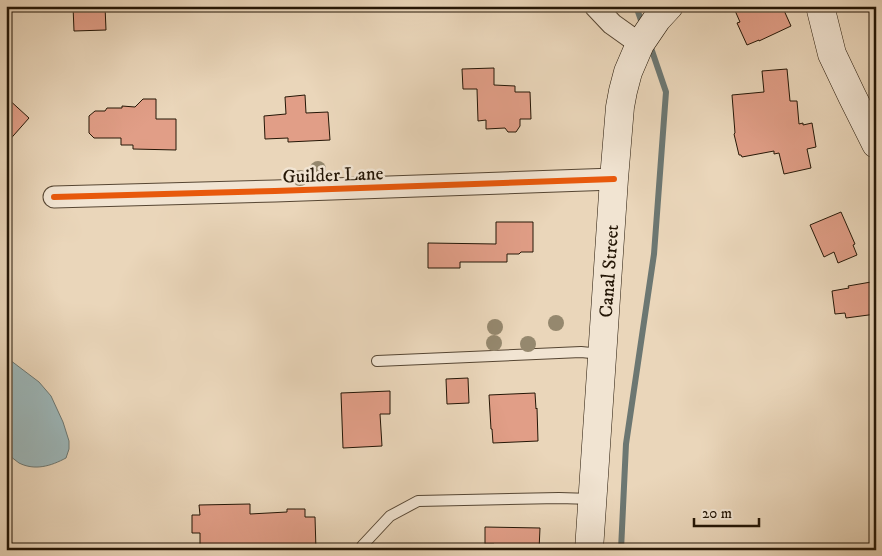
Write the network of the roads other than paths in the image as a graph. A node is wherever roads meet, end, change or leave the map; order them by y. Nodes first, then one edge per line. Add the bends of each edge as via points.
1 (595, 6) edge
2 (669, 6) edge
3 (820, 6) edge
4 (640, 44) junction
5 (876, 144) edge
6 (614, 179) junction
7 (54, 197) dead end
8 (602, 354) junction
9 (377, 361) dead end
10 (593, 499) junction
11 (362, 546) dead end
12 (590, 550) edge

1 - 4 street via 612,24
2 - 4 main road, Canal Street
3 - 5 main road via 832,54
4 - 6 main road, Canal Street via 623,91
6 - 7 street, Guilder Lane
6 - 8 main road, Canal Street
8 - 9 lane via 581,352
8 - 10 main road, Canal Street
10 - 11 lane via 418,502 390,516
10 - 12 main road, Canal Street

